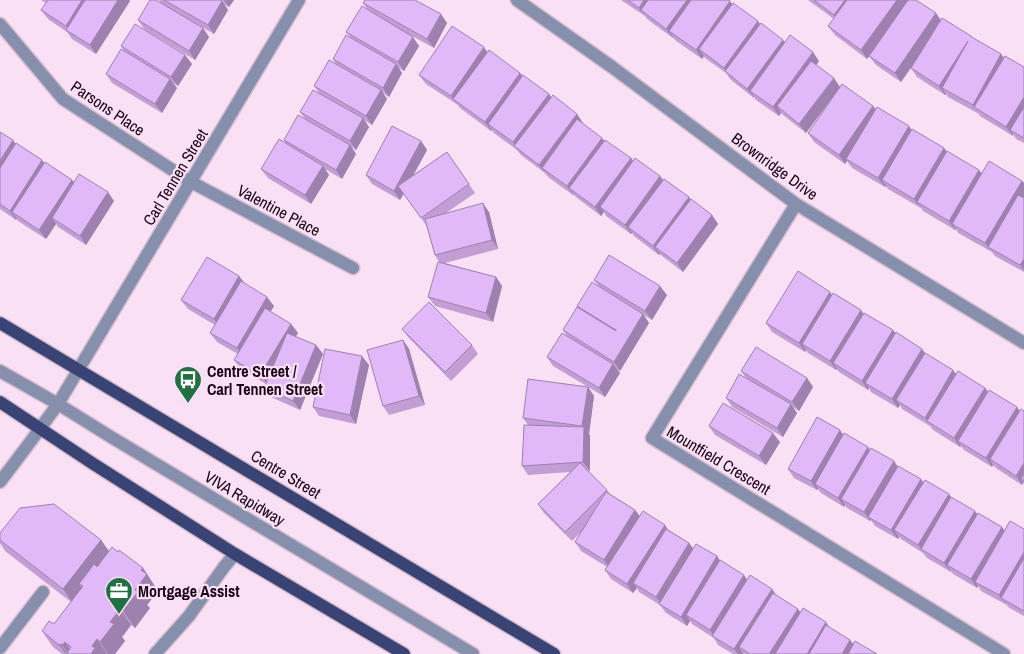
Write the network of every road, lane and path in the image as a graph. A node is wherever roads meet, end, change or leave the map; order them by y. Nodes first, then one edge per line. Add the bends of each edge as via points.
1 (299, 0) edge
2 (517, 0) edge
3 (0, 24) edge
4 (190, 182) junction
5 (796, 204) junction
6 (353, 268) dead end
7 (0, 323) edge
8 (1024, 343) edge
9 (78, 370) junction
10 (0, 371) edge
11 (0, 402) edge
12 (58, 404) junction
13 (40, 430) junction
14 (0, 482) edge
15 (235, 554) junction
16 (43, 592) edge
17 (0, 648) edge
18 (155, 654) edge
19 (404, 654) edge
20 (473, 654) edge
21 (554, 654) edge
22 (1004, 654) edge

1 - 4 street, Carl Tennen Street
2 - 5 street, Brownridge Drive
3 - 4 street, Parsons Place via 63,99
4 - 6 street, Valentine Place
4 - 9 street, Carl Tennen Street
5 - 8 street, Brownridge Drive
5 - 22 street, Mountfield Crescent via 652,438
7 - 9 main road, Centre Street
9 - 12 street, Carl Tennen Street
9 - 21 main road, Centre Street
10 - 12 street, VIVA Rapidway
11 - 13 main road
12 - 13 street, Carl Tennen Street
12 - 20 street, VIVA Rapidway
13 - 14 street, Carl Tennen Street
13 - 15 main road
15 - 18 street via 189,616
15 - 19 main road
16 - 17 street

